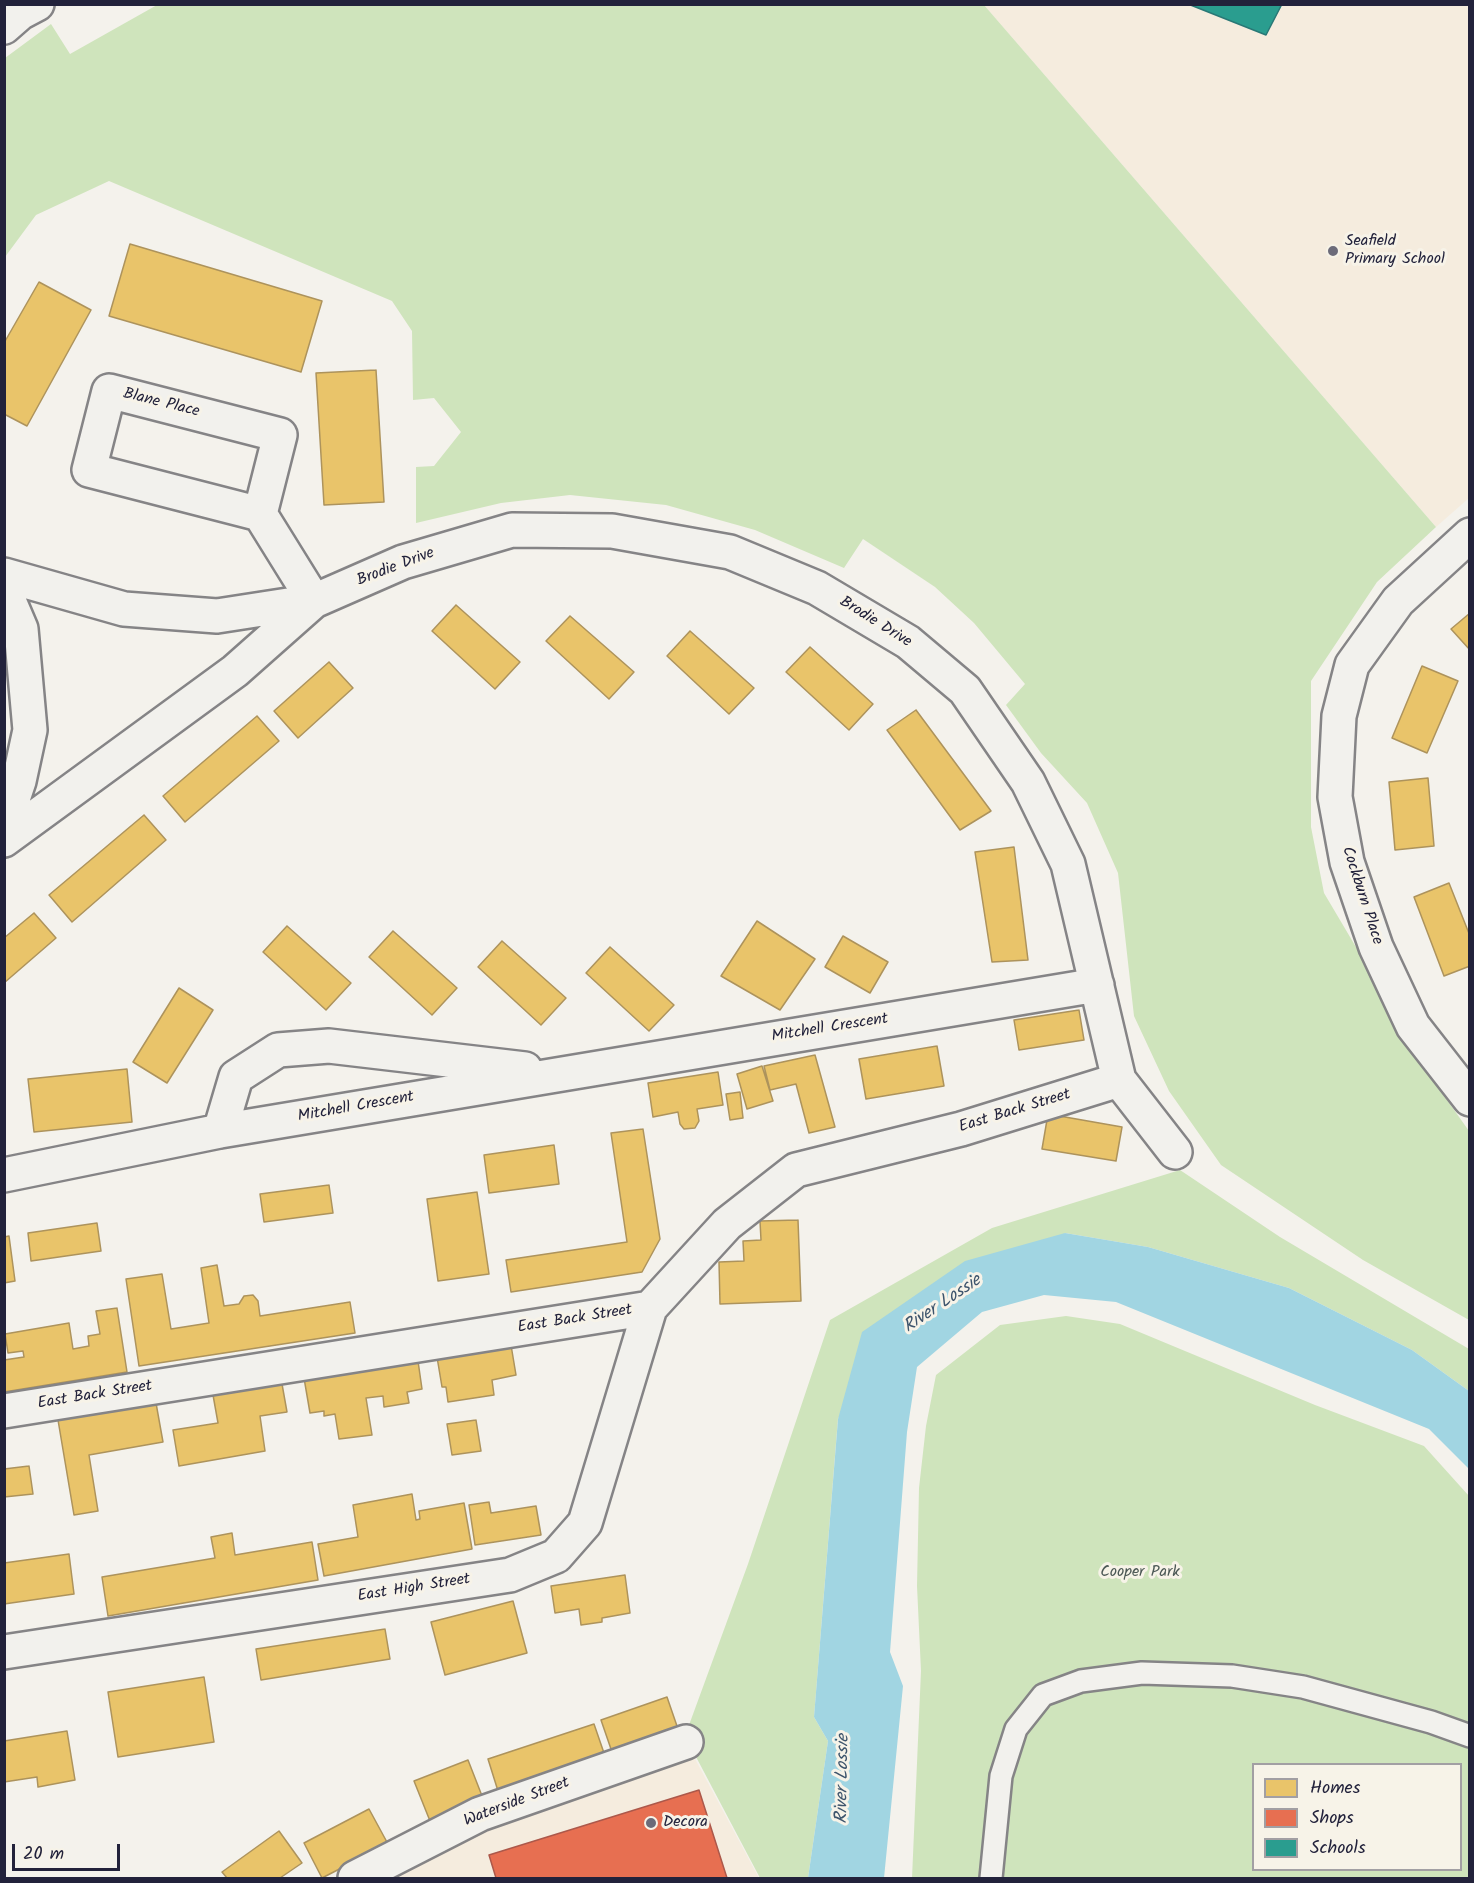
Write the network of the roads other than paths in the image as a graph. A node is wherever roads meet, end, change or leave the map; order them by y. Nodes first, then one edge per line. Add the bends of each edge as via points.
1 (37, 4) edge
2 (4, 27) edge
3 (260, 514) junction
4 (1470, 535) edge
5 (4, 575) edge
6 (4, 589) edge
7 (314, 601) junction
8 (4, 826) edge
9 (4, 840) edge
10 (1097, 984) junction
11 (562, 1073) junction
12 (1119, 1080) junction
13 (1470, 1099) edge
14 (220, 1131) junction
15 (1175, 1152) dead end
16 (4, 1175) edge
17 (650, 1308) junction
18 (4, 1411) edge
19 (4, 1652) edge
20 (1470, 1736) edge
21 (686, 1743) dead end
22 (355, 1878) edge
23 (991, 1878) edge

1 - 2 street
3 - 3 street, Blane Place via 88,470 109,391 280,435
3 - 7 street
4 - 13 street, Cockburn Place via 1398,601 1352,665 1339,716 1335,797 1347,862 1376,947 1413,1026
5 - 7 street, Brodie Drive via 124,609 217,616
6 - 8 street via 21,629 30,730
7 - 9 street, Brodie Drive via 235,671
7 - 10 street, Brodie Drive via 403,562 512,530 612,531 730,552 818,588 909,642 964,690 1028,782 1068,864
10 - 11 street, Mitchell Crescent
10 - 12 street, Brodie Drive
11 - 14 street, Mitchell Crescent
11 - 14 street, Mitchell Crescent via 329,1046 278,1050 236,1077
12 - 15 street, Brodie Drive
12 - 17 street, East Back Street via 961,1129 796,1170 727,1224
14 - 16 street, Mitchell Crescent
17 - 18 street, East Back Street
17 - 19 street, East High Street via 585,1522 556,1556 510,1575
20 - 23 lane via 1303,1688 1232,1676 1142,1673 1081,1681 1043,1695 1016,1729 1001,1776
21 - 22 street, Waterside Street via 480,1814

